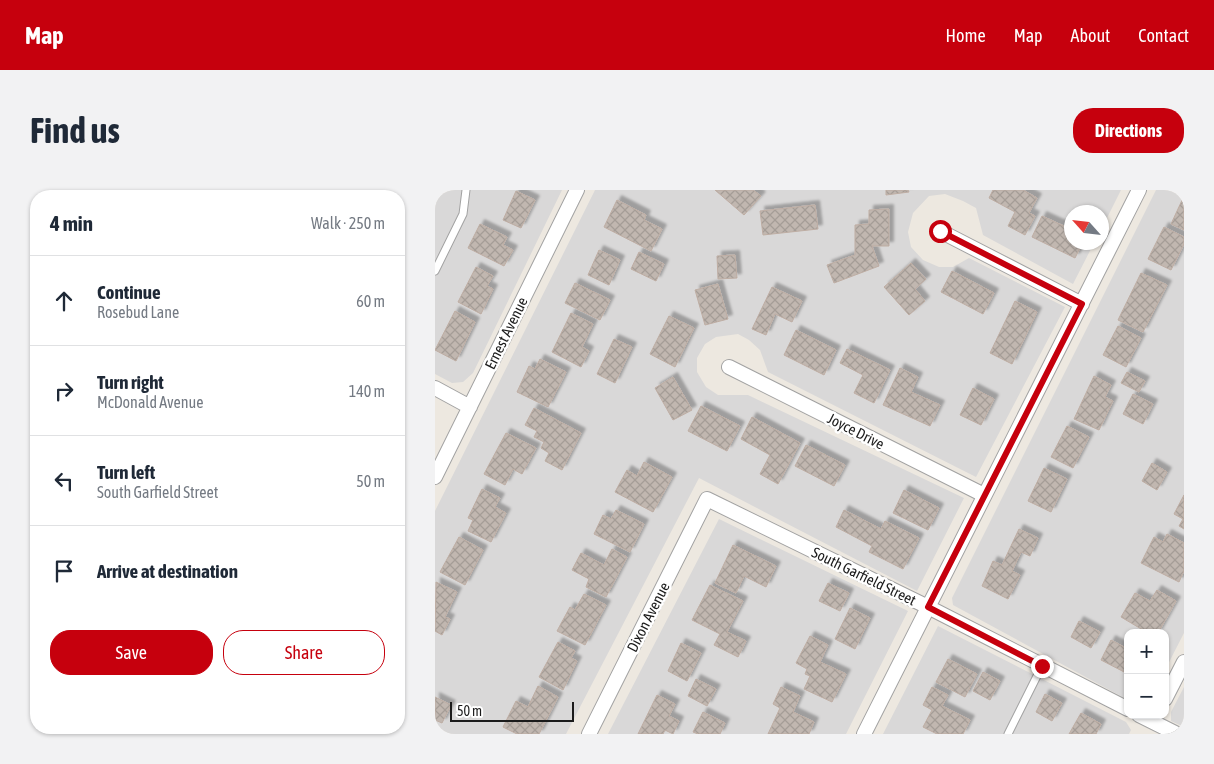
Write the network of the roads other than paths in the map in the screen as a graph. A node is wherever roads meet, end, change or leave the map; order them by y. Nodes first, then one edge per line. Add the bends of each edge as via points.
1 (466, 190) edge
2 (577, 190) edge
3 (1139, 190) edge
4 (940, 231) dead end
5 (435, 271) edge
6 (1082, 304) junction
7 (729, 367) dead end
8 (435, 388) edge
9 (470, 406) junction
10 (435, 477) edge
11 (984, 495) junction
12 (707, 499) joint
13 (928, 607) junction
14 (1184, 662) edge
15 (1042, 666) junction
16 (1169, 691) edge
17 (1124, 707) edge
18 (1153, 724) edge
19 (589, 734) edge
20 (864, 734) edge
21 (1008, 734) edge
22 (1177, 734) edge

1 - 5 lane via 463,214
2 - 9 street, Ernest Avenue
3 - 6 street
4 - 6 street
6 - 11 street
7 - 11 street, Joyce Drive
8 - 9 street
9 - 10 street, Ernest Avenue
11 - 13 street
12 - 13 street, South Garfield Street
12 - 19 street, Dixon Avenue
13 - 15 street, South Garfield Street
13 - 20 street
14 - 16 street
15 - 17 street, South Garfield Street
15 - 21 lane
18 - 22 street

